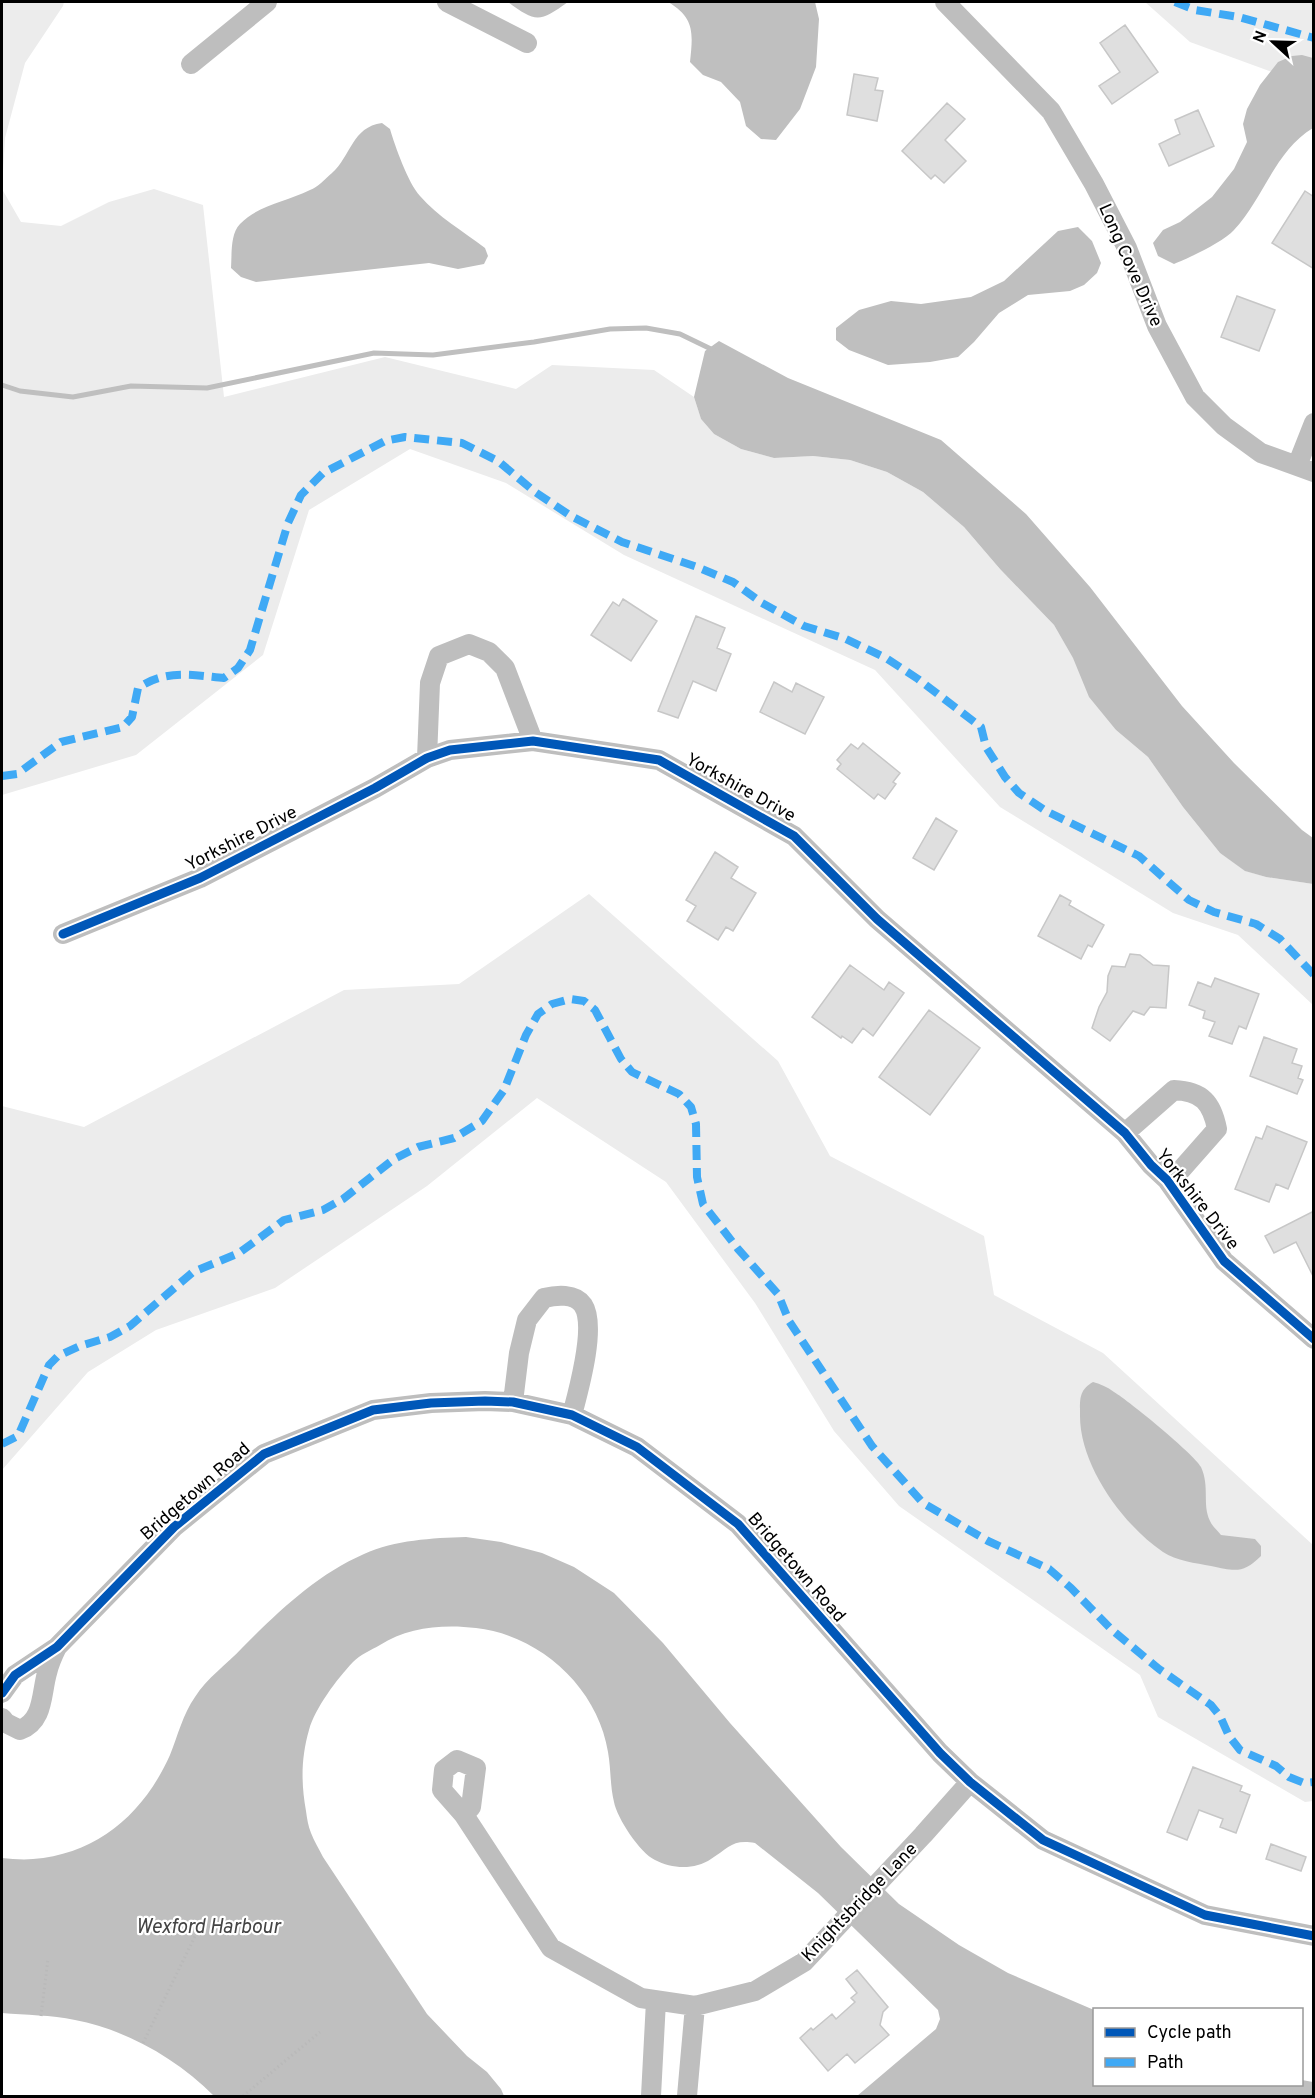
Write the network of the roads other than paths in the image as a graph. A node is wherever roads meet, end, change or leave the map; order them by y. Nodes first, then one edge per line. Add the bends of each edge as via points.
1 (267, 2) edge
2 (447, 2) edge
3 (945, 2) edge
4 (527, 43) dead end
5 (191, 63) dead end
6 (1314, 423) edge
7 (1305, 469) edge
8 (533, 741) junction
9 (427, 758) junction
10 (63, 934) dead end
11 (1125, 1133) junction
12 (1167, 1180) junction
13 (1314, 1339) edge
14 (513, 1402) junction
15 (572, 1415) junction
16 (57, 1647) junction
17 (8, 1671) edge
18 (2, 1693) edge
19 (2, 1718) edge
20 (970, 1782) junction
21 (464, 1815) dead end
22 (1314, 1936) edge
23 (656, 2001) junction
24 (694, 2007) junction
25 (651, 2097) edge
26 (687, 2097) edge

1 - 5 street
2 - 4 street
3 - 7 street, Long Cove Drive via 1050,111 1127,248 1157,326 1195,398 1261,453
6 - 7 street
8 - 9 street, Yorkshire Drive via 450,750
8 - 9 street via 505,668 489,652 469,644 440,656 430,683
8 - 11 street, Yorkshire Drive via 659,760 794,836 877,919
9 - 10 street, Yorkshire Drive via 200,878
11 - 12 street, Yorkshire Drive
11 - 12 street, Yorkshire Drive via 1174,1090 1200,1096 1214,1112 1217,1129
12 - 13 street, Yorkshire Drive via 1224,1261
14 - 15 street, Bridgetown Road
14 - 15 street via 527,1320 544,1298 568,1296 583,1305 588,1318 588,1337
14 - 16 street, Bridgetown Road via 431,1403 373,1410 264,1454 174,1527
15 - 20 street, Bridgetown Road via 637,1447 738,1524 879,1686
16 - 17 street, Bridgetown Road via 39,1660
16 - 19 street, Bridgetown Road via 36,1718 20,1730
17 - 18 street, Bridgetown Road
20 - 22 street, Bridgetown Road via 1042,1840 1205,1915
20 - 24 street, Knightsbridge Lane via 804,1962 755,1991
21 - 23 street, Knightsbridge Lane via 551,1948 641,1998
23 - 24 street, Knightsbridge Lane
23 - 25 street
24 - 26 street

